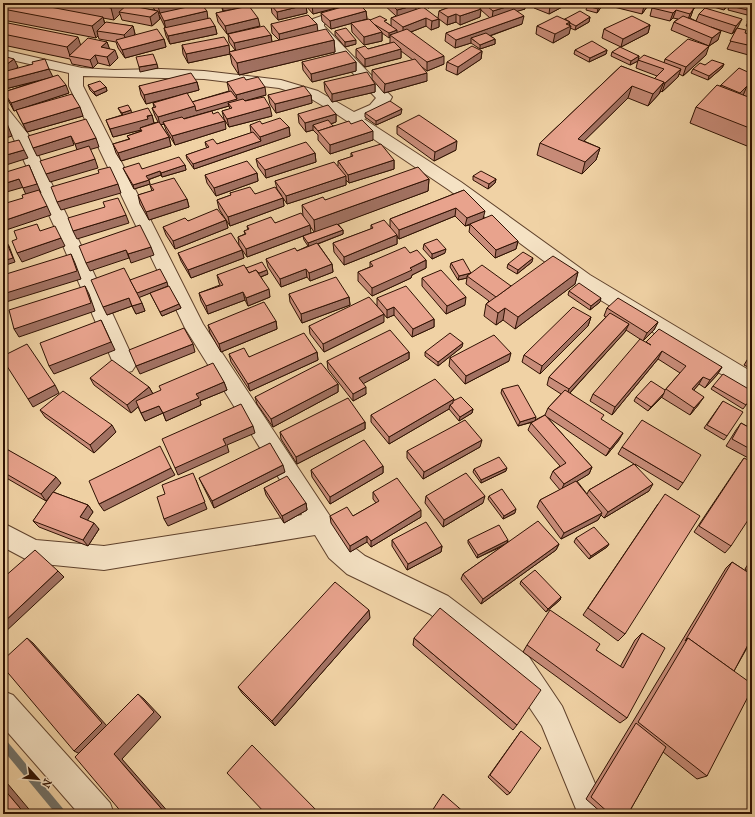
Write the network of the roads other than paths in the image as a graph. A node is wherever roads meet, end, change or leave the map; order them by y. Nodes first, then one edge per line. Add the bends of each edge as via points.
1 (359, 3) edge
2 (3, 54) edge
3 (71, 77) junction
4 (4, 104) edge
5 (352, 118) junction
6 (125, 365) dead end
7 (752, 382) edge
8 (321, 523) junction
9 (3, 534) edge
10 (3, 705) edge
11 (99, 814) edge
12 (593, 814) edge

1 - 5 street via 346,12 318,22 317,27 384,97 378,108
2 - 3 street
3 - 5 street via 161,73 281,84 313,94
3 - 8 street via 195,328
4 - 6 street via 70,241
5 - 7 street via 455,186 583,280
8 - 9 street via 104,558 33,551
8 - 12 street via 338,550 356,565 439,605 520,667 552,716
10 - 11 street

